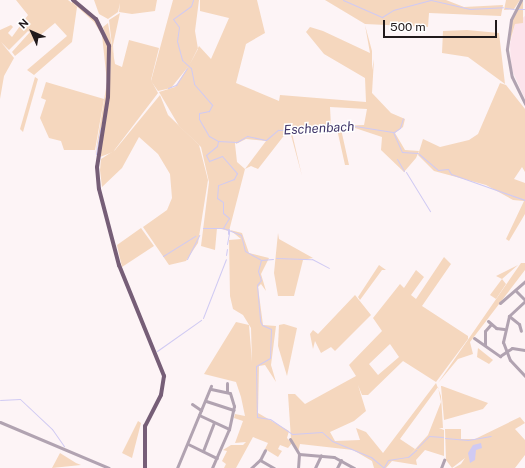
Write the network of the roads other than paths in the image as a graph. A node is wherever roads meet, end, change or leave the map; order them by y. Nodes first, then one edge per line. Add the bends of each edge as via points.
1 (73, 0) edge
2 (521, 0) edge
3 (525, 104) edge
4 (525, 281) edge
5 (516, 291) junction
6 (525, 300) edge
7 (500, 303) dead end
8 (509, 316) junction
9 (488, 321) dead end
10 (491, 324) junction
11 (504, 328) junction
12 (521, 332) dead end
13 (474, 338) dead end
14 (485, 345) junction
15 (525, 350) edge
16 (506, 352) junction
17 (525, 376) edge
18 (227, 383) dead end
19 (227, 391) junction
20 (206, 401) junction
21 (192, 404) dead end
22 (201, 410) junction
23 (234, 410) junction
24 (199, 415) junction
25 (0, 422) edge
26 (214, 423) junction
27 (229, 429) junction
28 (290, 439) dead end
29 (188, 444) junction
30 (265, 450) dead end
31 (203, 451) junction
32 (299, 454) junction
33 (321, 455) junction
34 (217, 458) junction
35 (260, 460) junction
36 (341, 460) junction
37 (444, 460) dead end
38 (109, 468) edge
39 (145, 468) edge
40 (177, 468) edge
41 (212, 468) edge
42 (251, 468) edge
43 (274, 468) edge
44 (298, 468) edge
45 (316, 468) edge
46 (337, 468) edge
47 (354, 468) edge
48 (441, 468) edge

1 - 39 main road via 96,19 107,40 110,72 98,158 99,189 119,265 164,376 161,395 145,426
2 - 3 street via 511,20 506,50 512,77
4 - 5 street
5 - 6 street
5 - 7 street
6 - 8 street
8 - 11 street
8 - 12 street via 519,324
9 - 10 street
10 - 11 street
10 - 14 street via 485,331
11 - 16 street
13 - 14 street
14 - 16 street via 500,356
15 - 16 street via 515,348
16 - 17 street
18 - 19 street
19 - 20 street via 211,387
19 - 23 street via 232,396
20 - 22 street
20 - 23 street
21 - 22 street
22 - 24 street
23 - 27 street
24 - 26 street
24 - 29 street
25 - 38 street
26 - 27 street
26 - 31 street
27 - 34 street
28 - 32 street
29 - 31 street
29 - 40 street
30 - 35 street
31 - 34 street
32 - 33 street
32 - 44 street
33 - 36 street
33 - 45 street
34 - 41 street
35 - 42 street
35 - 43 street
36 - 46 street
36 - 47 street
37 - 48 street

